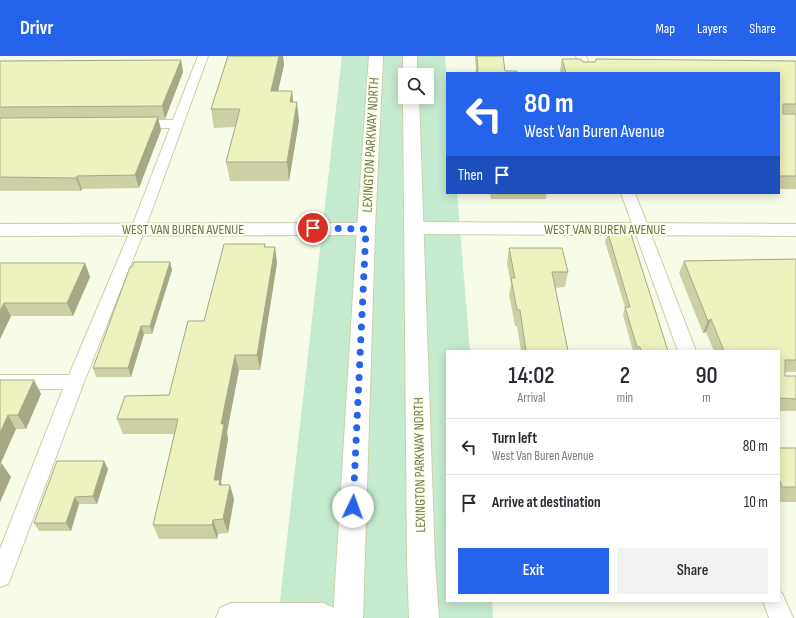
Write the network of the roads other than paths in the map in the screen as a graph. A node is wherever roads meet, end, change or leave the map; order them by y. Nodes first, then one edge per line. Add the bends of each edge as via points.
1 (204, 56) edge
2 (376, 56) edge
3 (410, 56) edge
4 (581, 56) edge
5 (410, 68) edge
6 (587, 72) edge
7 (411, 104) edge
8 (124, 124) edge
9 (178, 124) junction
10 (628, 194) edge
11 (414, 228) junction
12 (138, 229) junction
13 (366, 229) junction
14 (641, 229) junction
15 (0, 230) edge
16 (796, 230) edge
17 (687, 350) edge
18 (0, 382) edge
19 (75, 382) junction
20 (0, 577) edge
21 (774, 602) edge
22 (231, 618) edge
23 (323, 618) edge
24 (348, 618) edge
25 (424, 618) edge
26 (781, 618) edge

1 - 9 lane
2 - 13 main road, LEXINGTON PARKWAY NORTH
3 - 5 main road
4 - 6 lane
7 - 11 main road, LEXINGTON PARKWAY NORTH
8 - 9 lane
9 - 12 lane
10 - 14 lane
11 - 14 main road, WEST VAN BUREN AVENUE
11 - 25 main road, LEXINGTON PARKWAY NORTH
12 - 13 main road, WEST VAN BUREN AVENUE
12 - 15 main road, WEST VAN BUREN AVENUE
12 - 19 lane
13 - 24 main road, LEXINGTON PARKWAY NORTH
14 - 16 main road, WEST VAN BUREN AVENUE
14 - 17 lane
18 - 19 lane
19 - 20 lane
21 - 26 lane
22 - 23 main road

